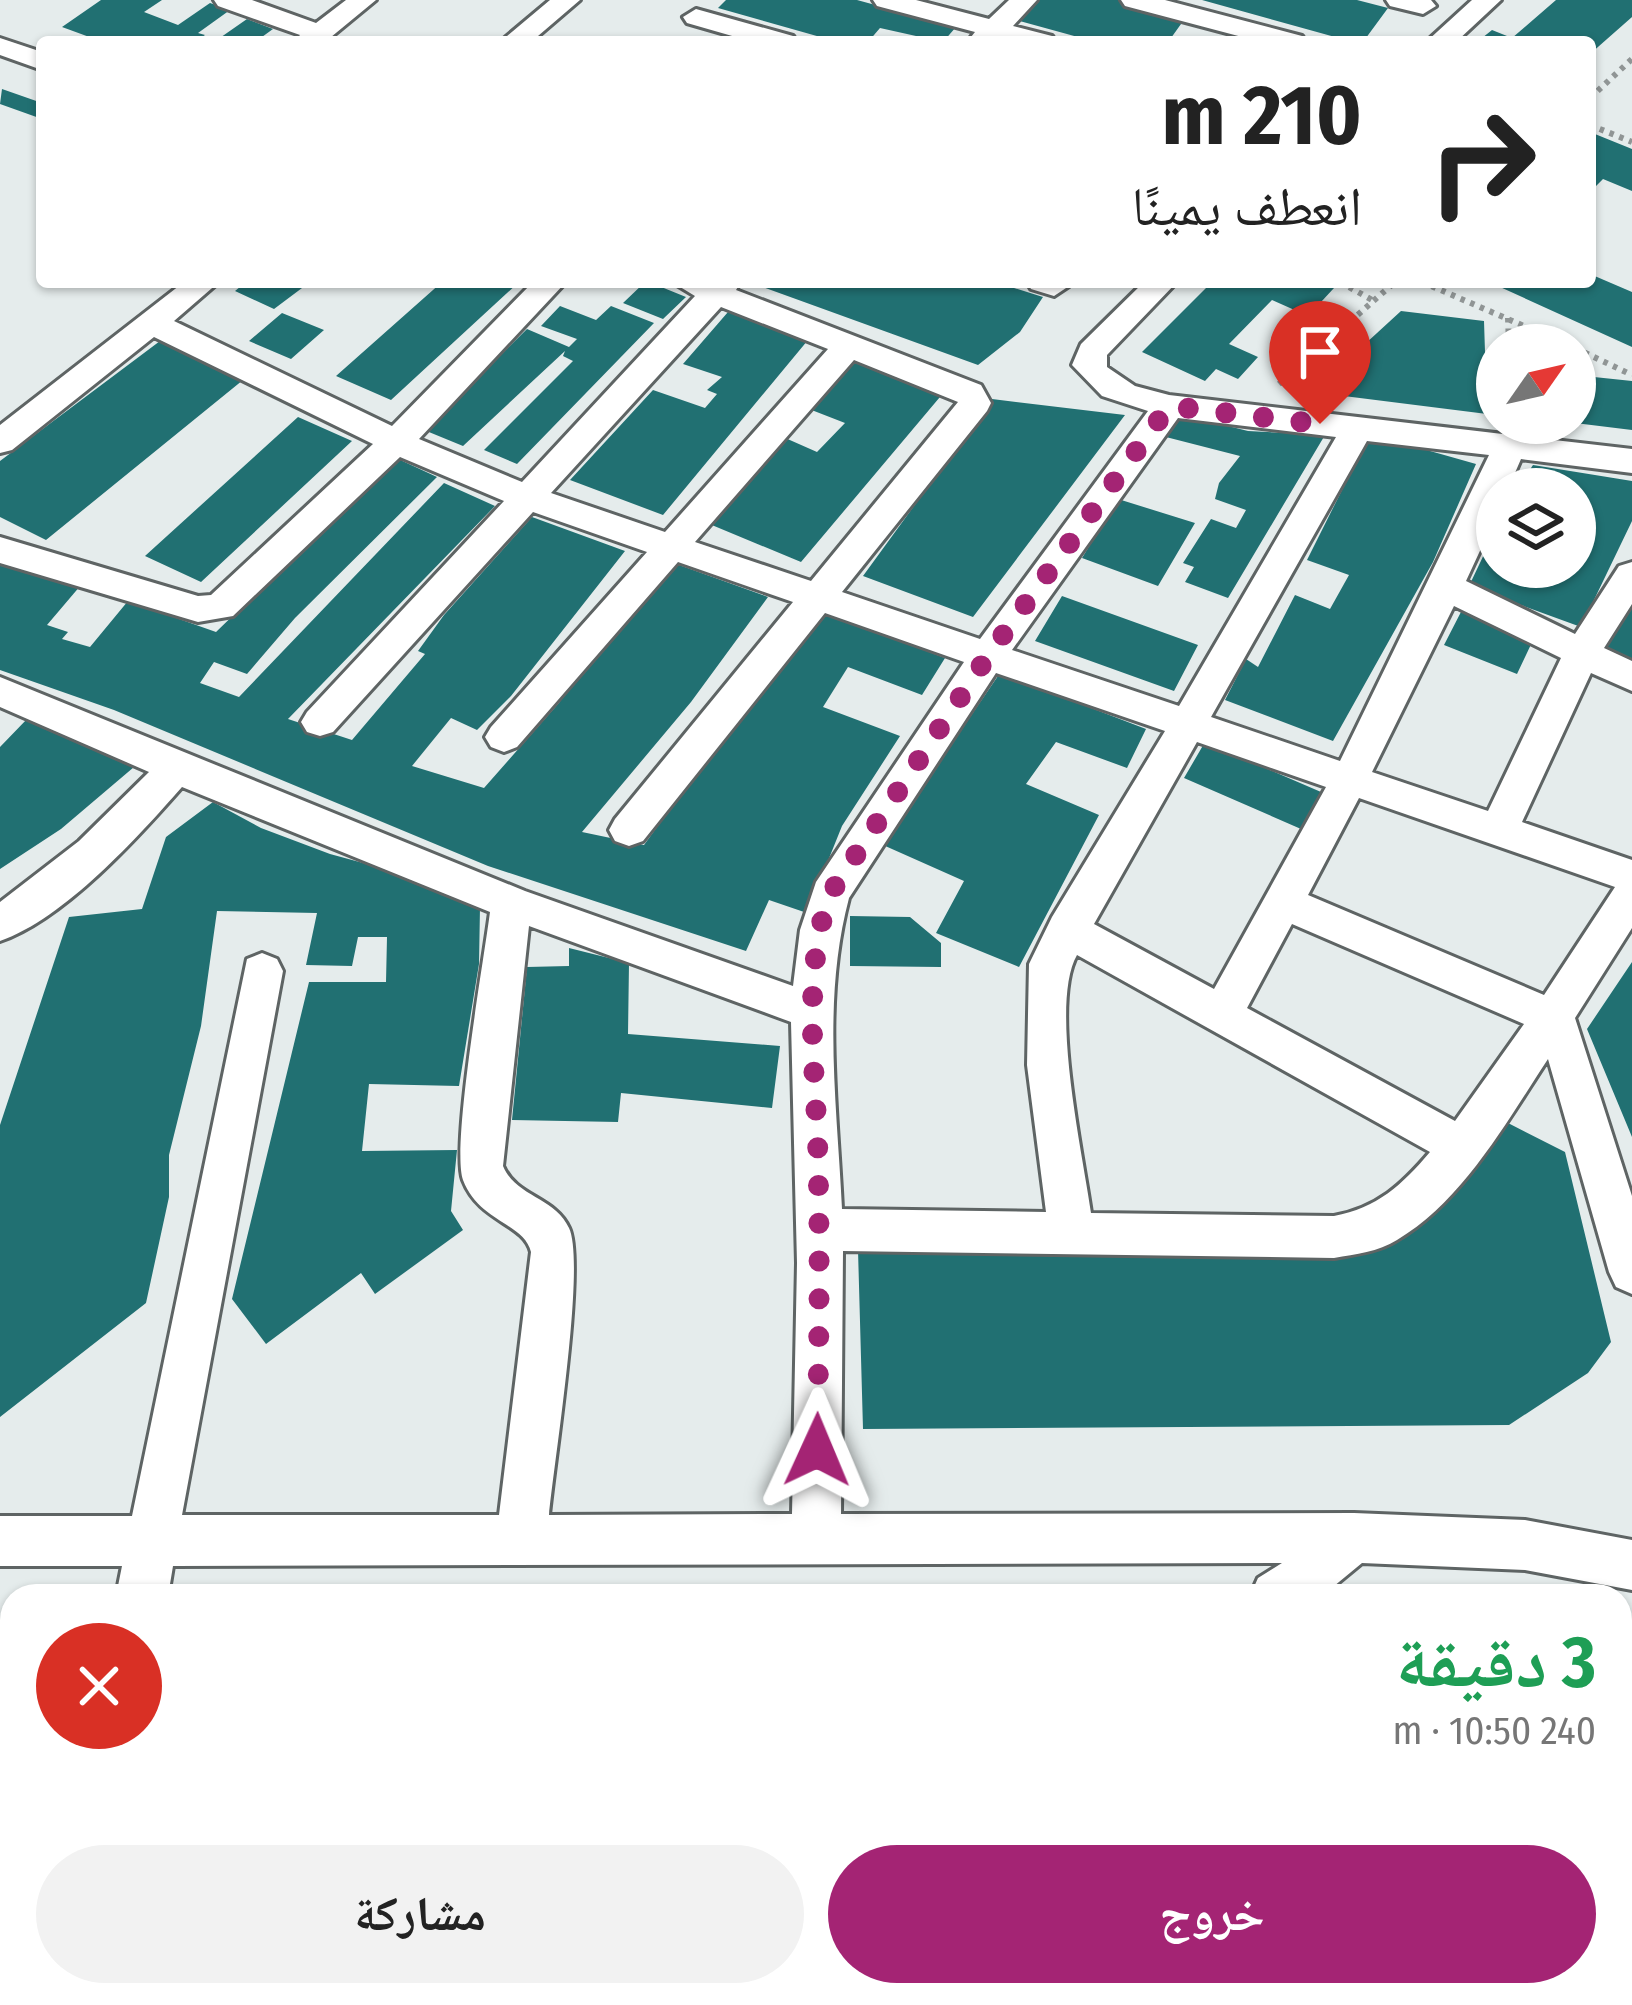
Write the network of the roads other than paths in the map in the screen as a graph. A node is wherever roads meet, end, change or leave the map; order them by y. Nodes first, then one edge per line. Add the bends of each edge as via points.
1 (227, 0) edge
2 (363, 0) edge
3 (567, 0) edge
4 (886, 0) edge
5 (1024, 0) edge
6 (1134, 0) edge
7 (1487, 0) edge
8 (704, 8) edge
9 (309, 36) edge
10 (317, 36) edge
11 (522, 36) edge
12 (676, 36) edge
13 (769, 36) edge
14 (988, 36) edge
15 (1269, 36) edge
16 (1447, 36) edge
17 (0, 46) edge
18 (36, 60) edge
19 (196, 288) edge
20 (545, 288) edge
21 (707, 288) edge
22 (714, 288) edge
23 (1156, 288) edge
24 (152, 323) junction
25 (849, 345) junction
26 (1169, 406) junction
27 (1357, 430) junction
28 (0, 442) edge
29 (396, 442) junction
30 (1510, 446) junction
31 (1632, 461) edge
32 (528, 498) junction
33 (669, 547) junction
34 (0, 550) edge
35 (1632, 574) edge
36 (1449, 587) junction
37 (814, 597) junction
38 (1583, 651) junction
39 (987, 657) junction
40 (1632, 677) edge
41 (8, 706) edge
42 (1189, 721) junction
43 (320, 722) dead end
44 (504, 737) dead end
45 (176, 768) junction
46 (1352, 778) junction
47 (1499, 829) junction
48 (629, 830) dead end
49 (1632, 876) edge
50 (1632, 894) edge
51 (1285, 902) junction
52 (511, 903) junction
53 (0, 924) edge
54 (1066, 929) junction
55 (262, 970) dead end
56 (814, 1012) junction
57 (1222, 1016) junction
58 (1549, 1016) junction
59 (1462, 1147) junction
60 (820, 1230) junction
61 (1071, 1233) junction
62 (1632, 1272) edge
63 (816, 1538) junction
64 (1354, 1538) junction
65 (153, 1539) junction
66 (521, 1539) junction
67 (0, 1541) edge
68 (1632, 1564) edge
69 (144, 1584) edge
70 (1296, 1584) edge

1 - 9 street
2 - 10 street
3 - 11 street
4 - 14 street
5 - 14 street
6 - 15 street
7 - 16 street
8 - 12 street
8 - 13 street
17 - 18 street
19 - 24 street
20 - 29 street
21 - 32 street
22 - 25 street
23 - 26 street via 1088,364 1098,382 1117,392
24 - 28 street
24 - 29 street
25 - 33 street
25 - 37 street via 969,393 975,404
26 - 27 street
26 - 39 street
27 - 30 street
27 - 42 street
29 - 32 street
29 - 34 street via 220,607 198,609
30 - 31 street
30 - 36 street
32 - 33 street
32 - 43 street
33 - 37 street
33 - 44 street
35 - 38 street
36 - 38 street
36 - 46 street
37 - 39 street
37 - 48 street
38 - 40 street
38 - 47 street
39 - 42 street
39 - 56 street via 830,894 820,923
41 - 45 street
42 - 46 street
42 - 54 street
45 - 52 street
45 - 53 street via 102,847
46 - 47 street
46 - 51 street
47 - 49 street
50 - 58 street
51 - 57 street
51 - 58 street
52 - 56 street
52 - 66 street via 481,1166 497,1202 544,1222 554,1252
54 - 57 street
54 - 61 street via 1046,994
55 - 65 street
56 - 60 street
57 - 59 street
58 - 59 street
58 - 62 street via 1562,1034
59 - 61 street via 1379,1227 1334,1238
60 - 61 street
60 - 63 street
63 - 64 street
63 - 66 street
64 - 68 street via 1525,1545
64 - 70 street
65 - 66 street
65 - 67 street
65 - 69 street

